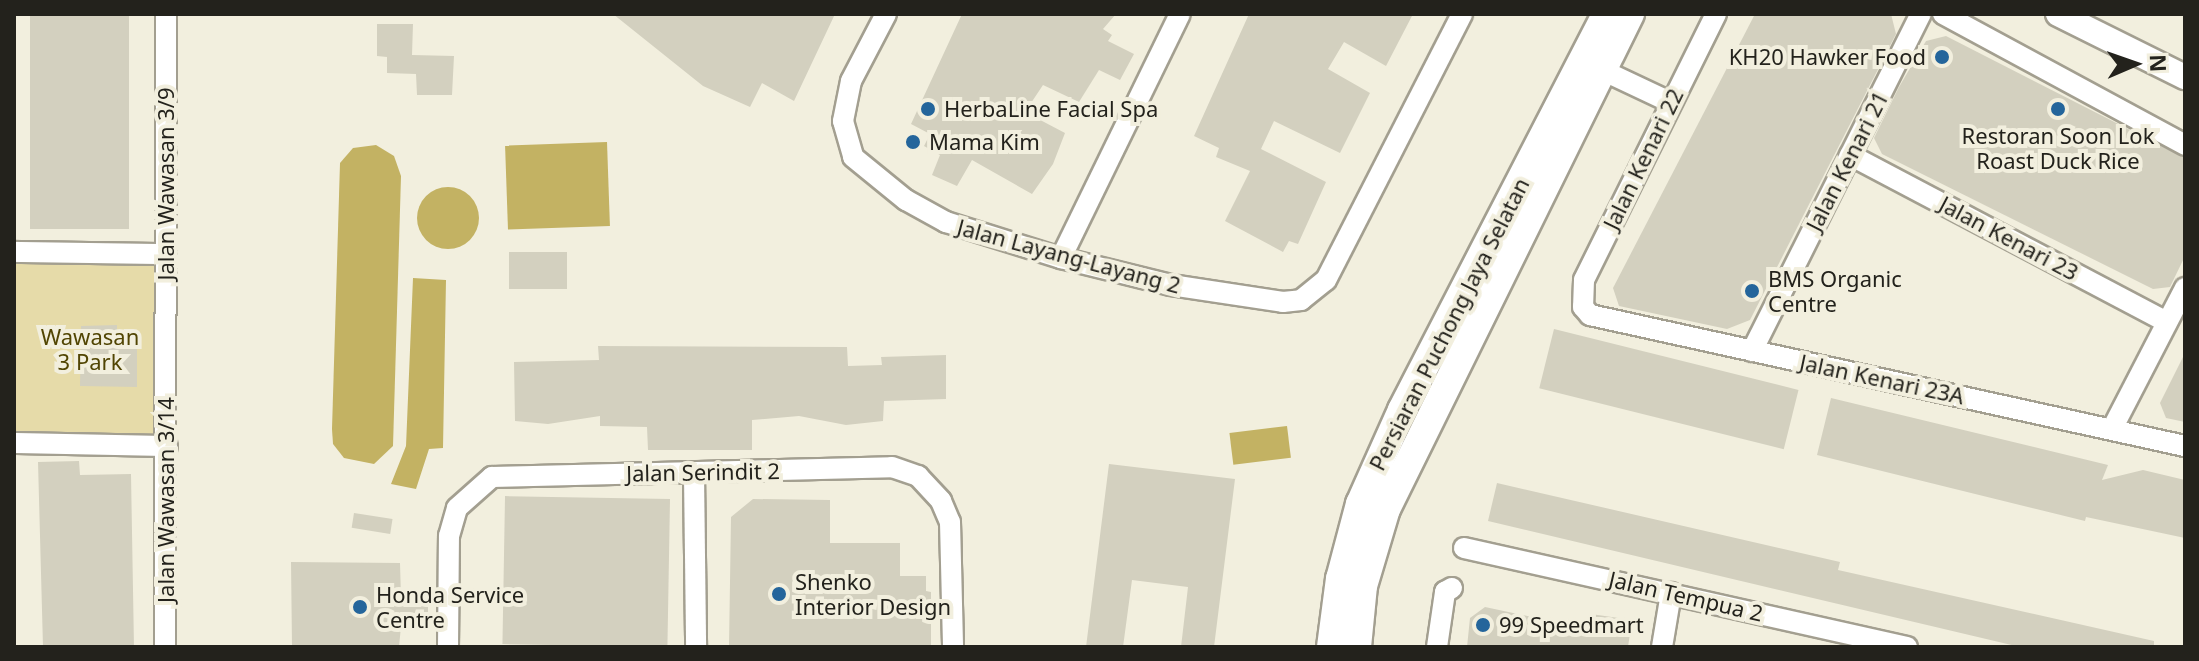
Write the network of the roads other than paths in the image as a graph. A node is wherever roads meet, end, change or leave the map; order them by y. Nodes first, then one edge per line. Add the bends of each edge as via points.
1 (166, 14) edge
2 (886, 14) edge
3 (1180, 14) edge
4 (1462, 14) edge
5 (1606, 14) edge
6 (1630, 14) edge
7 (1716, 14) edge
8 (1921, 14) edge
9 (1943, 14) edge
10 (2058, 14) edge
11 (1602, 70) junction
12 (2185, 77) edge
13 (1670, 102) junction
14 (2185, 145) edge
15 (1850, 155) junction
16 (14, 252) edge
17 (165, 254) junction
18 (1061, 258) junction
19 (2185, 288) edge
20 (1583, 307) joint
21 (2167, 322) junction
22 (1752, 351) junction
23 (166, 353) joint
24 (2112, 429) junction
25 (14, 443) edge
26 (167, 446) junction
27 (2185, 446) edge
28 (694, 474) junction
29 (1464, 548) dead end
30 (1452, 588) dead end
31 (1671, 593) junction
32 (1826, 638) edge
33 (165, 647) edge
34 (448, 647) edge
35 (696, 647) edge
36 (953, 647) edge
37 (1331, 647) edge
38 (1357, 647) edge
39 (1437, 647) edge
40 (1662, 647) edge
41 (1907, 647) edge

1 - 17 street, Jalan Wawasan 3/9
2 - 18 street, Jalan Layang-Layang 2 via 851,81 843,121 853,157 924,213
3 - 18 street
4 - 18 street, Jalan Layang-Layang 2 via 1326,280 1314,293 1283,302 1171,285
5 - 37 main road, Persiaran Puchong Jaya Selatan via 1402,410 1360,504 1340,579
6 - 11 main road, Persiaran Puchong Jaya Selatan
7 - 13 street, Jalan Kenari 22
8 - 15 street, Jalan Kenari 21
9 - 14 street
10 - 12 street
11 - 13 street
11 - 38 main road, Persiaran Puchong Jaya Selatan via 1386,509 1363,586
13 - 20 street, Jalan Kenari 22 via 1584,280
15 - 21 street, Jalan Kenari 23
15 - 22 street, Jalan Kenari 21
16 - 17 street
17 - 23 street, Jalan Wawasan 3/9
19 - 21 street
20 - 22 street, Jalan Kenari 23A via 1601,320
21 - 24 street
22 - 24 street, Jalan Kenari 23A
23 - 26 street, Jalan Wawasan 3/14
24 - 27 street, Jalan Kenari 23A
25 - 26 street
26 - 33 street, Jalan Wawasan 3/14
28 - 34 street, Jalan Serindit 2 via 511,474 477,485 457,508 449,536
28 - 35 street
28 - 36 street, Jalan Serindit 2 via 892,467 918,476 941,501 950,522
29 - 31 street, Jalan Tempua 2
30 - 39 street via 1445,592
31 - 32 street, Jalan Tempua 2
31 - 40 street
32 - 41 street, Jalan Tempua 2

